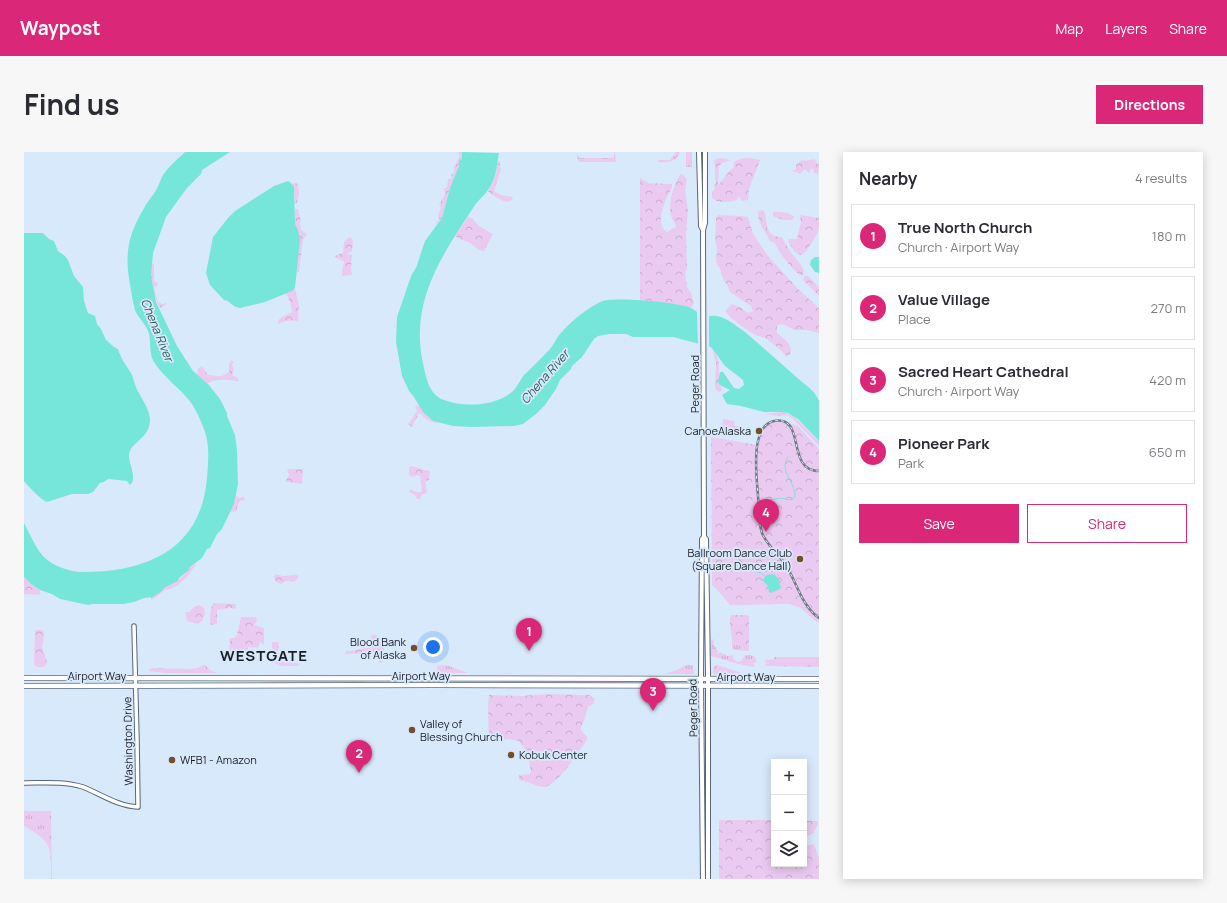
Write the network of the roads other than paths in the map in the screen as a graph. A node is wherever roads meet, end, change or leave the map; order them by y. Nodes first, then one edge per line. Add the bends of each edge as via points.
1 (699, 152) edge
2 (705, 152) edge
3 (703, 230) junction
4 (704, 537) junction
5 (134, 626) dead end
6 (24, 678) edge
7 (135, 678) junction
8 (701, 679) junction
9 (708, 679) junction
10 (819, 679) edge
11 (135, 685) junction
12 (24, 686) edge
13 (701, 686) junction
14 (708, 686) junction
15 (819, 686) edge
16 (24, 783) edge
17 (703, 879) edge
18 (708, 879) edge

1 - 3 main road, Peger Road
2 - 3 main road, Peger Road
3 - 4 main road, Peger Road
4 - 8 main road, Peger Road
4 - 9 main road, Peger Road
5 - 7 street, Washington Drive
6 - 7 main road, Airport Way
7 - 8 main road, Airport Way
7 - 11 street, Washington Drive
8 - 9 main road, Airport Way
8 - 13 main road, Peger Road
9 - 10 main road, Airport Way
9 - 14 main road, Peger Road
11 - 12 main road, Airport Way
11 - 13 main road, Airport Way
11 - 16 street, Washington Drive via 138,807 120,804 72,784
13 - 14 main road, Airport Way
13 - 17 main road, Peger Road
14 - 15 main road, Airport Way
14 - 18 main road, Peger Road

